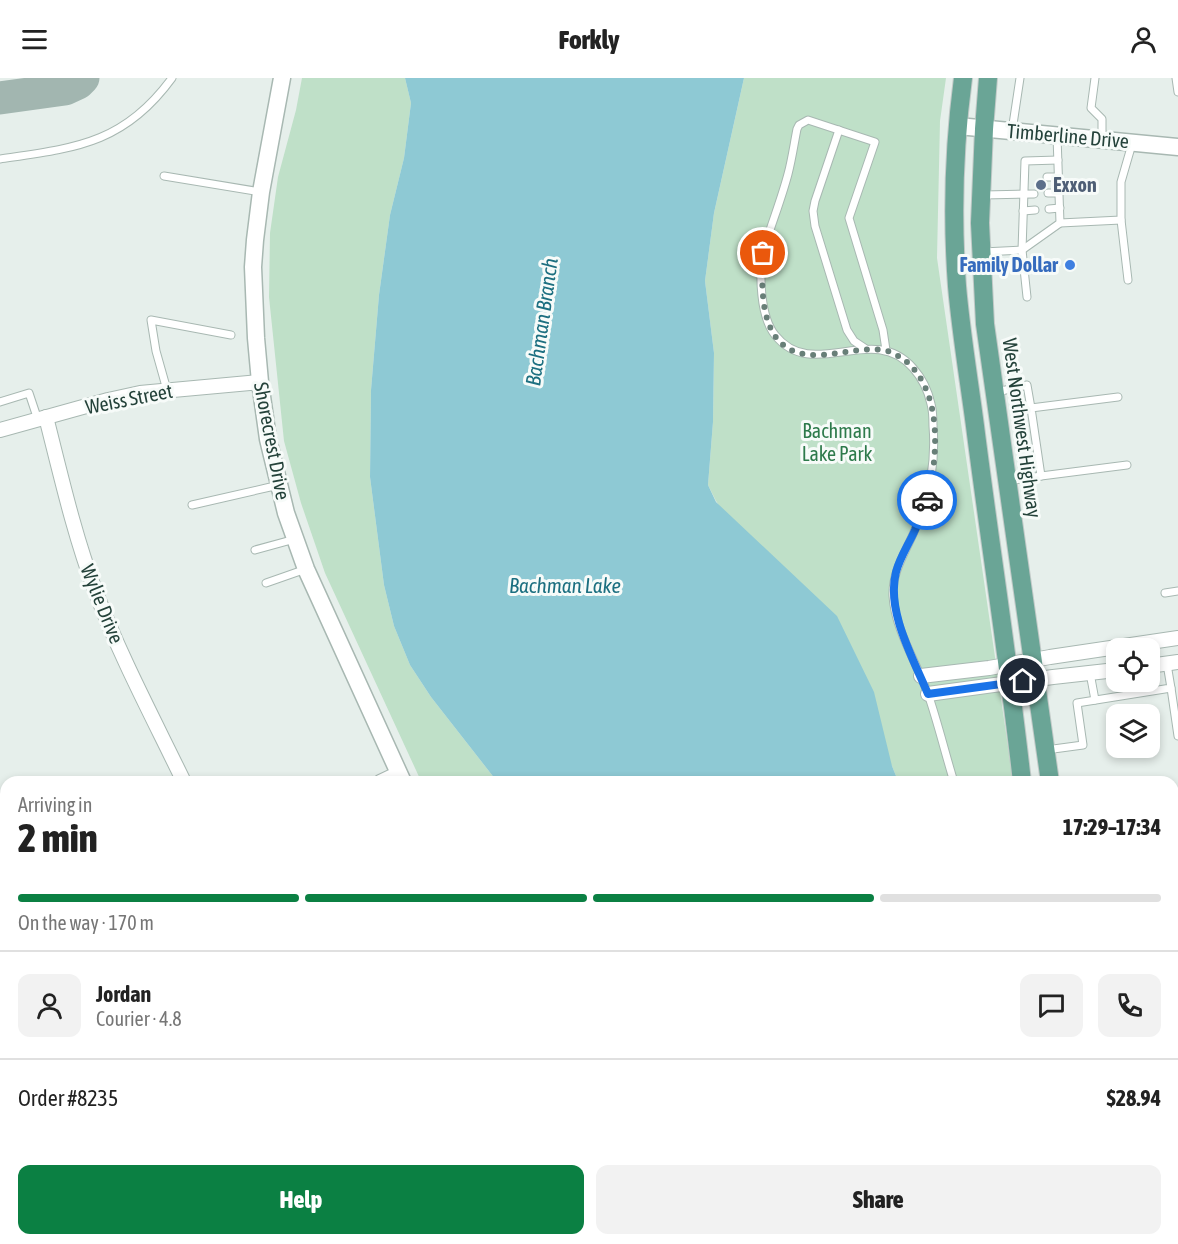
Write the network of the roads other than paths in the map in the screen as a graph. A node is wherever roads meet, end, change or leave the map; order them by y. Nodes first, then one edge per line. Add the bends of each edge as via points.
1 (172, 78) edge
2 (282, 78) edge
3 (963, 78) edge
4 (988, 78) edge
5 (1020, 78) edge
6 (1095, 78) edge
7 (1176, 78) edge
8 (1178, 92) edge
9 (958, 126) junction
10 (984, 129) junction
11 (839, 130) junction
12 (1012, 131) junction
13 (1057, 135) junction
14 (1102, 140) junction
15 (1132, 142) junction
16 (1178, 147) edge
17 (0, 159) edge
18 (1058, 160) junction
19 (164, 176) dead end
20 (1034, 177) dead end
21 (1047, 177) dead end
22 (1059, 177) junction
23 (1024, 178) junction
24 (261, 192) junction
25 (1059, 193) junction
26 (1034, 194) dead end
27 (1048, 194) dead end
28 (981, 195) junction
29 (1023, 195) junction
30 (1060, 208) junction
31 (1048, 209) dead end
32 (1035, 210) dead end
33 (1023, 211) junction
34 (1120, 220) junction
35 (1060, 223) junction
36 (1022, 250) junction
37 (981, 252) junction
38 (1128, 280) dead end
39 (957, 289) junction
40 (1027, 297) dead end
41 (231, 335) dead end
42 (866, 349) junction
43 (886, 350) junction
44 (260, 382) junction
45 (167, 390) junction
46 (994, 392) junction
47 (1118, 397) dead end
48 (0, 402) edge
49 (1031, 408) junction
50 (42, 419) junction
51 (0, 430) edge
52 (1127, 465) dead end
53 (1041, 476) junction
54 (1007, 481) junction
55 (279, 485) junction
56 (192, 505) dead end
57 (295, 539) junction
58 (255, 550) dead end
59 (306, 569) junction
60 (266, 583) dead end
61 (1178, 591) edge
62 (1165, 592) dead end
63 (1174, 638) edge
64 (1033, 660) junction
65 (1173, 663) edge
66 (1008, 664) junction
67 (1106, 671) edge
68 (1090, 673) junction
69 (921, 676) junction
70 (1036, 679) junction
71 (1011, 683) junction
72 (1171, 688) junction
73 (928, 694) junction
74 (1095, 700) junction
75 (1178, 736) edge
76 (1046, 750) junction
77 (181, 776) edge
78 (401, 776) edge
79 (952, 776) edge
80 (1021, 776) edge
81 (1049, 776) edge

1 - 17 lane via 148,107 114,132 63,150
2 - 24 street, Shorecrest Drive
3 - 9 main road
4 - 10 main road, West Northwest Highway
5 - 12 lane
6 - 14 lane via 1091,108 1102,119
7 - 8 lane
9 - 10 street, Timberline Drive
9 - 39 main road
10 - 12 street, Timberline Drive
10 - 28 main road, West Northwest Highway
11 - 42 lane via 813,212 847,330
11 - 42 lane via 808,120 797,129 789,171 763,253 762,290 768,324 784,346 800,354 817,355
11 - 43 lane via 874,142 849,218
12 - 13 street, Timberline Drive
13 - 14 street, Timberline Drive
13 - 18 lane
14 - 15 street, Timberline Drive
15 - 16 street, Timberline Drive
15 - 34 lane via 1121,182
18 - 22 lane
18 - 23 lane via 1024,161
19 - 24 lane
20 - 23 lane
21 - 22 lane
22 - 25 lane
23 - 29 lane
24 - 44 street, Shorecrest Drive via 253,267
25 - 27 lane
25 - 30 lane
26 - 29 lane
28 - 29 lane
28 - 37 main road, West Northwest Highway
29 - 33 lane
30 - 31 lane
30 - 35 lane
32 - 33 lane
33 - 36 lane
34 - 35 lane
34 - 38 lane
35 - 36 lane
36 - 37 lane
36 - 40 lane
37 - 46 main road, West Northwest Highway
39 - 46 main road via 980,380
39 - 66 main road
41 - 45 lane via 151,320
42 - 43 lane
43 - 69 lane via 911,366 927,390 932,406 933,470 927,499 896,573 893,595 901,628
44 - 45 street, Weiss Street
44 - 55 street, Shorecrest Drive
45 - 50 street, Weiss Street via 108,400
46 - 49 lane via 1027,385
46 - 54 main road, West Northwest Highway
47 - 49 lane
48 - 50 lane via 30,393
49 - 53 lane
50 - 51 street, Weiss Street
50 - 77 street, Wylie Drive via 95,591
52 - 53 lane
53 - 54 lane
54 - 64 main road, West Northwest Highway
55 - 56 lane
55 - 57 street, Shorecrest Drive
57 - 58 lane
57 - 59 street, Shorecrest Drive
59 - 60 lane
59 - 78 street, Shorecrest Drive
61 - 62 lane
63 - 64 street
63 - 65 street
64 - 66 street
64 - 70 main road, West Northwest Highway
65 - 72 lane
66 - 69 street
66 - 71 main road
67 - 68 street
68 - 70 street
68 - 74 lane
69 - 73 lane
70 - 71 street
70 - 76 main road, West Northwest Highway
71 - 73 street
71 - 80 main road
72 - 74 lane
72 - 75 lane
73 - 79 lane
74 - 76 lane via 1077,703 1083,745
76 - 81 main road, West Northwest Highway

